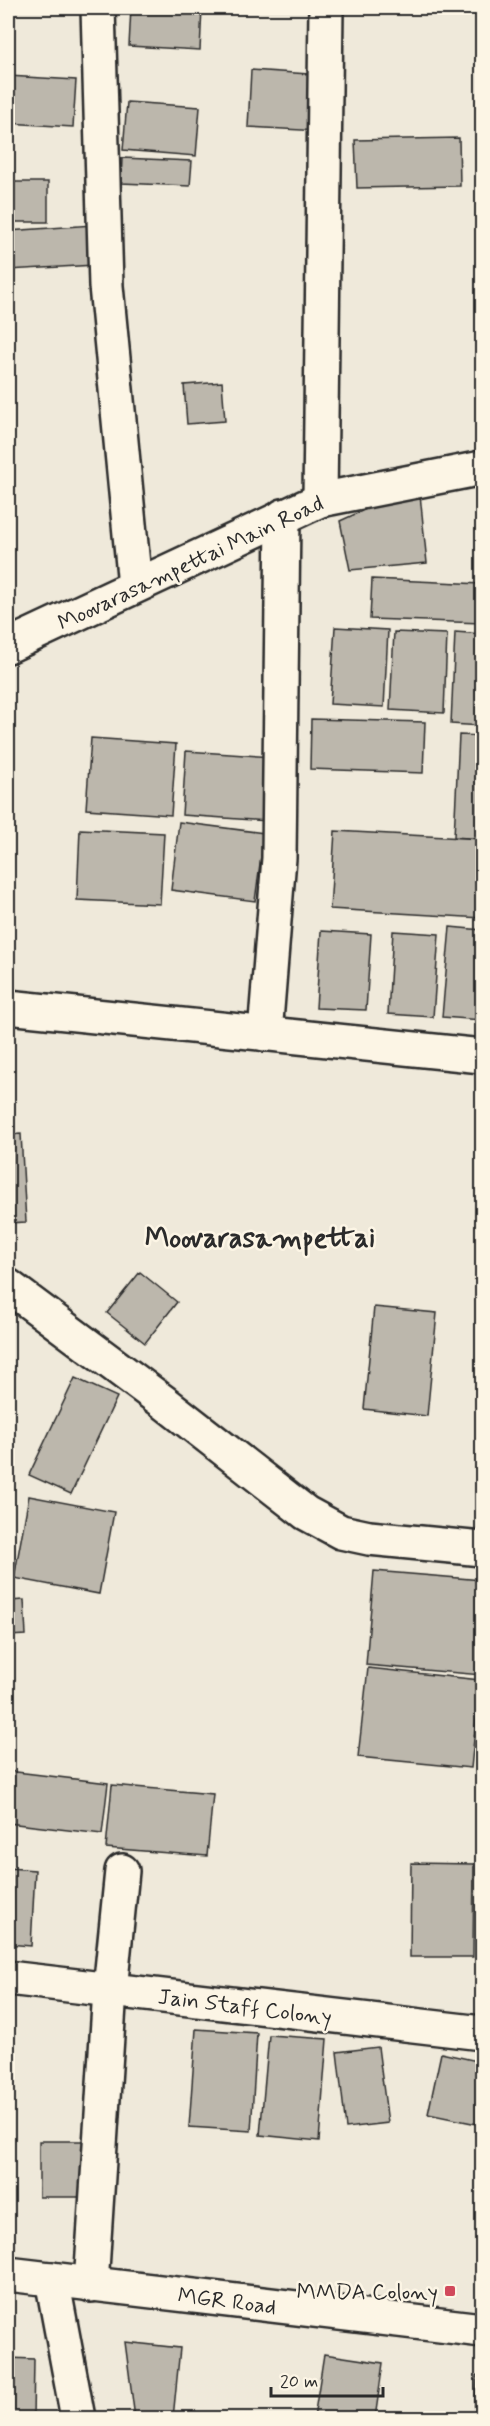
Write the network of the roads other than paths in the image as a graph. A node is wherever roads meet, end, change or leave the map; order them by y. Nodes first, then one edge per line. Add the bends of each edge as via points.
1 (98, 8) edge
2 (326, 8) edge
3 (483, 468) edge
4 (320, 500) junction
5 (283, 516) junction
6 (135, 586) junction
7 (8, 646) edge
8 (8, 1008) edge
9 (265, 1034) junction
10 (483, 1056) edge
11 (8, 1286) edge
12 (483, 1549) edge
13 (122, 1871) dead end
14 (8, 1978) edge
15 (110, 1990) junction
16 (483, 2034) edge
17 (8, 2274) edge
18 (52, 2279) junction
19 (91, 2285) junction
20 (483, 2330) edge
21 (78, 2418) edge

1 - 6 street via 106,286
2 - 4 street
3 - 4 street, Moovarasampettai Main Road
4 - 5 street, Moovarasampettai Main Road
5 - 6 street, Moovarasampettai Main Road
5 - 9 street via 279,858
6 - 7 street, Moovarasampettai Main Road
8 - 9 street
9 - 10 street
11 - 12 street via 306,1513 341,1532 369,1538
13 - 15 street
14 - 15 street, Jain Staff Colony
15 - 16 street, Jain Staff Colony
15 - 19 street
17 - 18 street, MGR Road
18 - 19 street, MGR Road
18 - 21 street
19 - 20 street, MGR Road

